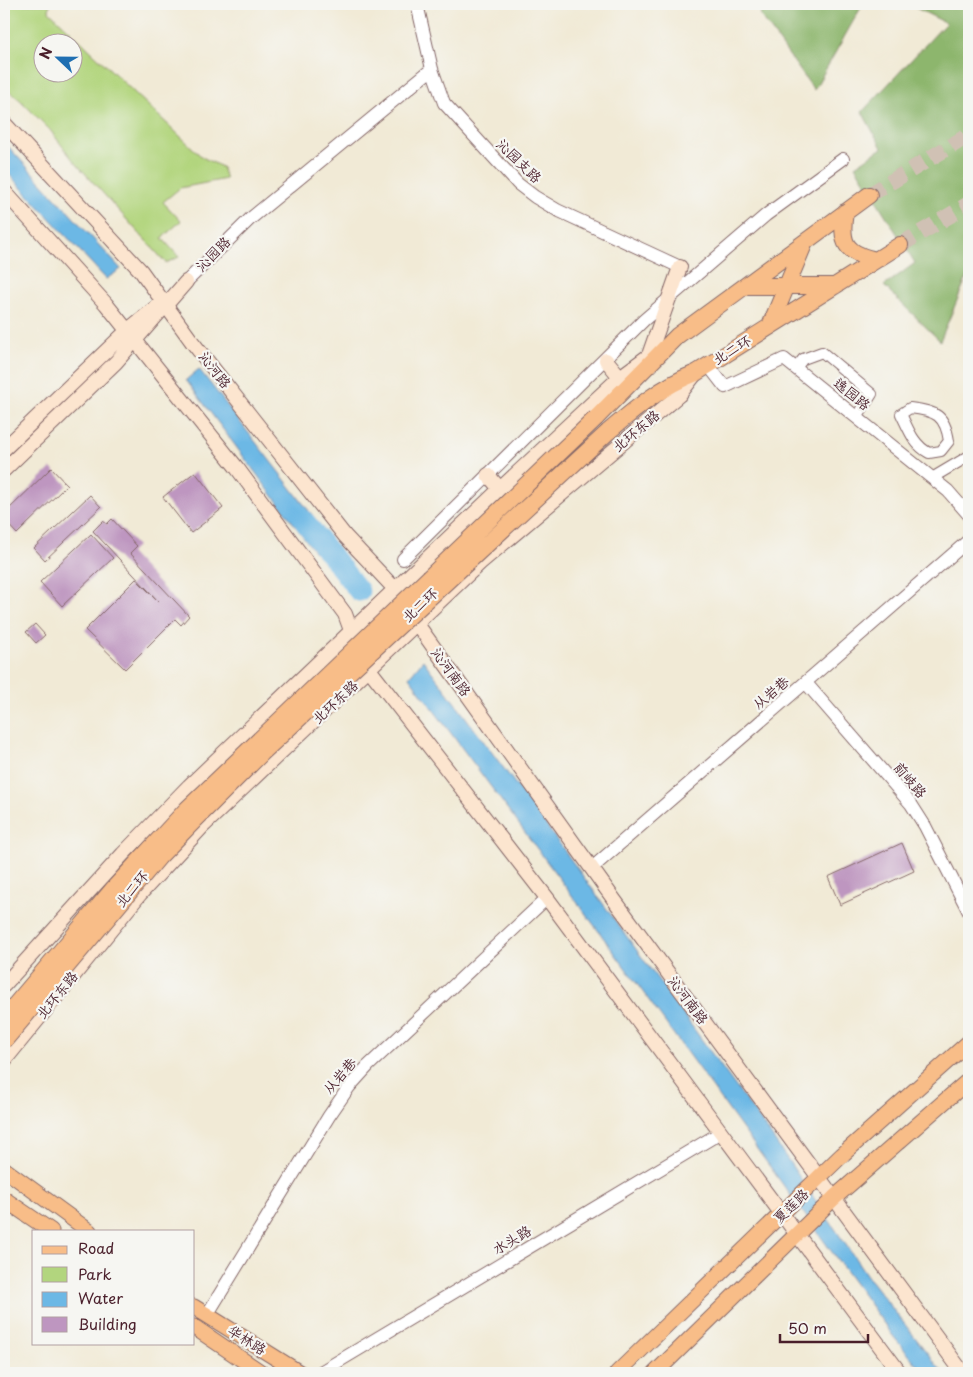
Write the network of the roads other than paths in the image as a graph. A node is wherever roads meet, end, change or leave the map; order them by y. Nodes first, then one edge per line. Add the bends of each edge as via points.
1 (417, 4) edge
2 (432, 69) junction
3 (4, 123) edge
4 (842, 159) dead end
5 (4, 190) edge
6 (869, 195) tunnel mouth
7 (846, 212) junction
8 (805, 242) junction
9 (900, 245) tunnel mouth
10 (876, 260) junction
11 (680, 266) joint
12 (186, 282) joint
13 (745, 286) junction
14 (787, 286) junction
15 (836, 286) junction
16 (669, 298) junction
17 (165, 303) junction
18 (770, 326) junction
19 (132, 335) junction
20 (677, 336) junction
21 (649, 355) junction
22 (606, 360) junction
23 (796, 368) junction
24 (702, 369) junction
25 (620, 377) junction
26 (901, 414) joint
27 (857, 417) junction
28 (4, 449) edge
29 (969, 456) edge
30 (4, 470) edge
31 (488, 476) junction
32 (932, 478) junction
33 (500, 489) junction
34 (969, 515) edge
35 (969, 540) edge
36 (403, 559) dead end
37 (394, 588) junction
38 (417, 624) junction
39 (352, 631) junction
40 (370, 669) junction
41 (806, 682) junction
42 (592, 868) junction
43 (547, 898) junction
44 (969, 912) edge
45 (4, 985) edge
46 (4, 1018) edge
47 (4, 1041) edge
48 (969, 1042) edge
49 (4, 1061) edge
50 (969, 1080) edge
51 (720, 1133) junction
52 (4, 1169) edge
53 (820, 1178) junction
54 (834, 1198) junction
55 (4, 1199) edge
56 (781, 1216) junction
57 (50, 1230) edge
58 (88, 1230) edge
59 (796, 1234) junction
60 (195, 1307) edge
61 (208, 1315) junction
62 (195, 1328) edge
63 (262, 1373) edge
64 (300, 1373) edge
65 (319, 1373) edge
66 (617, 1373) edge
67 (655, 1373) edge
68 (900, 1373) edge
69 (963, 1373) edge

1 - 2 street, 沁园支路
2 - 11 street, 沁园支路 via 450,112 526,191 557,210
2 - 12 street, 沁园路 via 250,219
3 - 17 main road, 沁河路 via 129,256
4 - 16 street via 766,215
5 - 19 main road
6 - 7 highway, 北二环
7 - 8 highway, 北二环
7 - 10 highway via 844,241 860,257
8 - 13 highway, 北二环
8 - 14 highway
9 - 10 highway, 北二环
10 - 15 highway, 北二环
11 - 16 main road
12 - 17 main road, 沁园路
13 - 14 highway
13 - 20 highway, 北二环
14 - 15 highway
14 - 18 highway
15 - 18 highway, 北二环
16 - 21 main road
16 - 22 street
17 - 19 main road, 沁园路
17 - 37 main road, 沁河路 via 345,536
18 - 24 highway, 北二环
19 - 28 main road, 沁园路
19 - 30 main road
19 - 39 main road via 237,468 345,614
20 - 21 main road
20 - 46 highway, 北二环, bridge via 596,418 187,809 114,888
21 - 25 main road
22 - 25 main road
22 - 31 street
23 - 24 street, 逸园路 via 784,359 725,387
23 - 27 street, 逸园路
23 - 27 street via 803,358 822,352 872,394
24 - 38 main road, 北环东路 via 678,395 480,563
24 - 47 highway, 北二环, bridge via 672,382 608,432 269,746 159,857
25 - 33 main road
26 - 26 street via 910,408 942,418 949,442 941,451 925,451 912,437
27 - 32 street, 逸园路
29 - 32 street
31 - 33 main road
31 - 36 street
32 - 34 street, 逸园路
33 - 37 main road
35 - 41 street, 从岩巷
37 - 38 main road, 沁河路
37 - 39 main road
38 - 40 main road, 北环东路
38 - 42 main road, 沁河南路
39 - 40 main road via 360,655
39 - 45 main road via 189,786
40 - 43 main road
40 - 49 main road, 北环东路 via 174,856
41 - 42 street, 从岩巷
41 - 44 street, 前岐路 via 911,804
42 - 53 main road, 沁河南路
43 - 51 main road
43 - 61 street, 从岩巷 via 349,1087 331,1111
48 - 53 main road, 夏莲路
50 - 54 main road, 夏莲路
51 - 56 main road
51 - 65 street, 水头路
52 - 58 main road
53 - 54 main road, 沁河南路
53 - 56 main road, 夏莲路
54 - 59 main road, 夏莲路
54 - 69 main road, 沁河南路
55 - 57 main road
56 - 59 main road
56 - 66 main road, 夏莲路
59 - 67 main road, 夏莲路
59 - 68 main road
60 - 61 main road, 华林路
61 - 64 main road, 华林路
62 - 63 main road, 华林路

